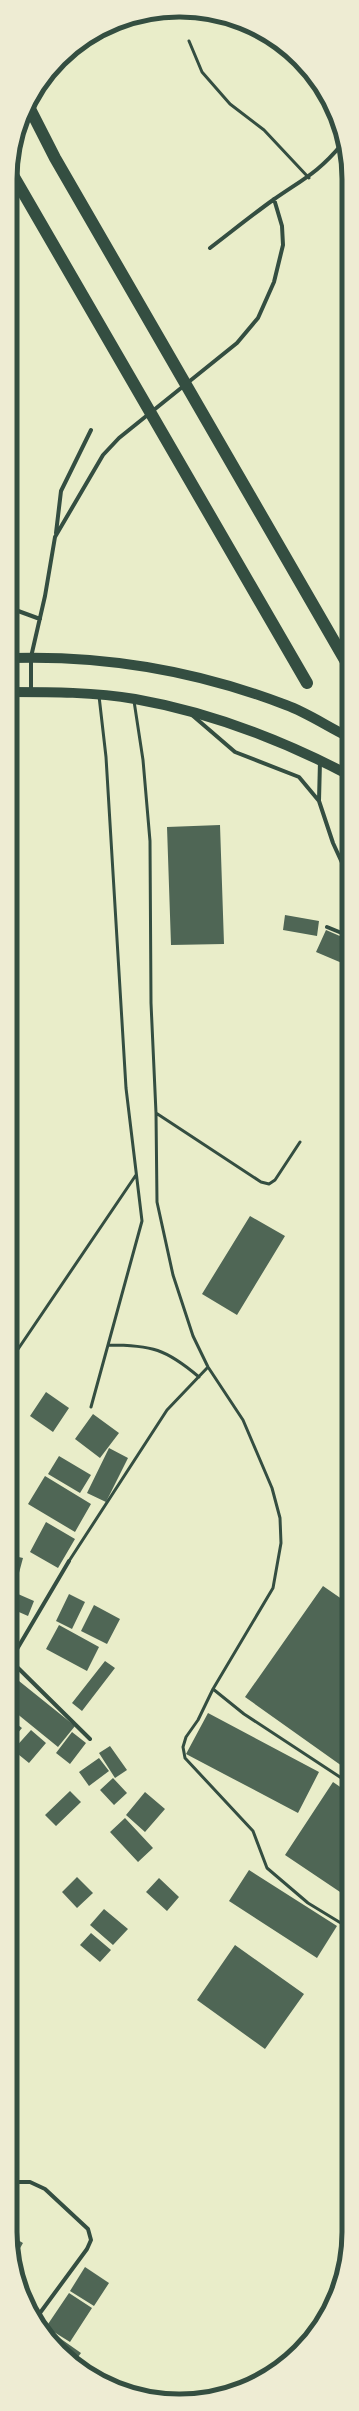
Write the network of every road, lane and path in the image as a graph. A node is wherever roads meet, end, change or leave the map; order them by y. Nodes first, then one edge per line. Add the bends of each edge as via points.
1 (190, 41) dead end
2 (32, 112) edge
3 (339, 148) edge
4 (309, 178) junction
5 (17, 182) edge
6 (274, 199) junction
7 (210, 248) dead end
8 (91, 430) dead end
9 (55, 537) junction
10 (17, 611) edge
11 (40, 619) junction
12 (342, 655) edge
13 (31, 657) junction
14 (17, 658) edge
15 (306, 683) dead end
16 (17, 692) edge
17 (31, 692) junction
18 (99, 696) junction
19 (134, 699) junction
20 (188, 712) junction
21 (342, 733) edge
22 (320, 760) junction
23 (342, 771) edge
24 (319, 801) junction
25 (342, 863) edge
26 (327, 927) dead end
27 (342, 933) edge
28 (156, 1113) junction
29 (300, 1142) dead end
30 (136, 1175) junction
31 (108, 1345) junction
32 (17, 1352) edge
33 (208, 1367) junction
34 (199, 1377) junction
35 (91, 1407) dead end
36 (69, 1560) joint
37 (17, 1649) edge
38 (17, 1668) edge
39 (213, 1689) junction
40 (90, 1739) dead end
41 (342, 1778) edge
42 (342, 1924) edge
43 (17, 2182) edge
44 (39, 2314) edge

1 - 4 lane via 202,72 230,104 264,130
2 - 12 highway via 55,158
3 - 4 street
4 - 6 street
5 - 15 highway
6 - 7 street
6 - 9 street via 282,226 283,245 274,282 258,318 237,344 119,438 99,461
8 - 9 street via 61,491
9 - 11 street
10 - 11 street
11 - 13 street
13 - 14 main road
13 - 17 street
13 - 21 main road via 131,663 211,680 288,706
16 - 17 main road
17 - 18 main road
18 - 19 main road
18 - 30 lane via 106,757 126,1088
19 - 20 main road
19 - 28 lane via 143,760 150,841 151,1003
20 - 22 main road via 258,733
20 - 24 street via 235,752 298,777
22 - 23 main road
22 - 24 street
24 - 25 street
26 - 27 street
28 - 29 lane via 261,1182 269,1184 275,1180
28 - 33 lane via 157,1202 173,1275 193,1336
30 - 31 lane via 142,1221
30 - 32 lane
31 - 34 lane via 157,1349 177,1358
31 - 35 lane
33 - 34 lane
33 - 39 lane via 243,1420 269,1482 280,1518 281,1543 273,1588
34 - 36 lane via 167,1410
36 - 37 street
38 - 40 street
39 - 41 lane via 244,1714
39 - 42 lane via 198,1720 186,1737 183,1747 185,1758 253,1830 267,1868 308,1903
43 - 44 street via 30,2182 45,2189 88,2229 91,2240

